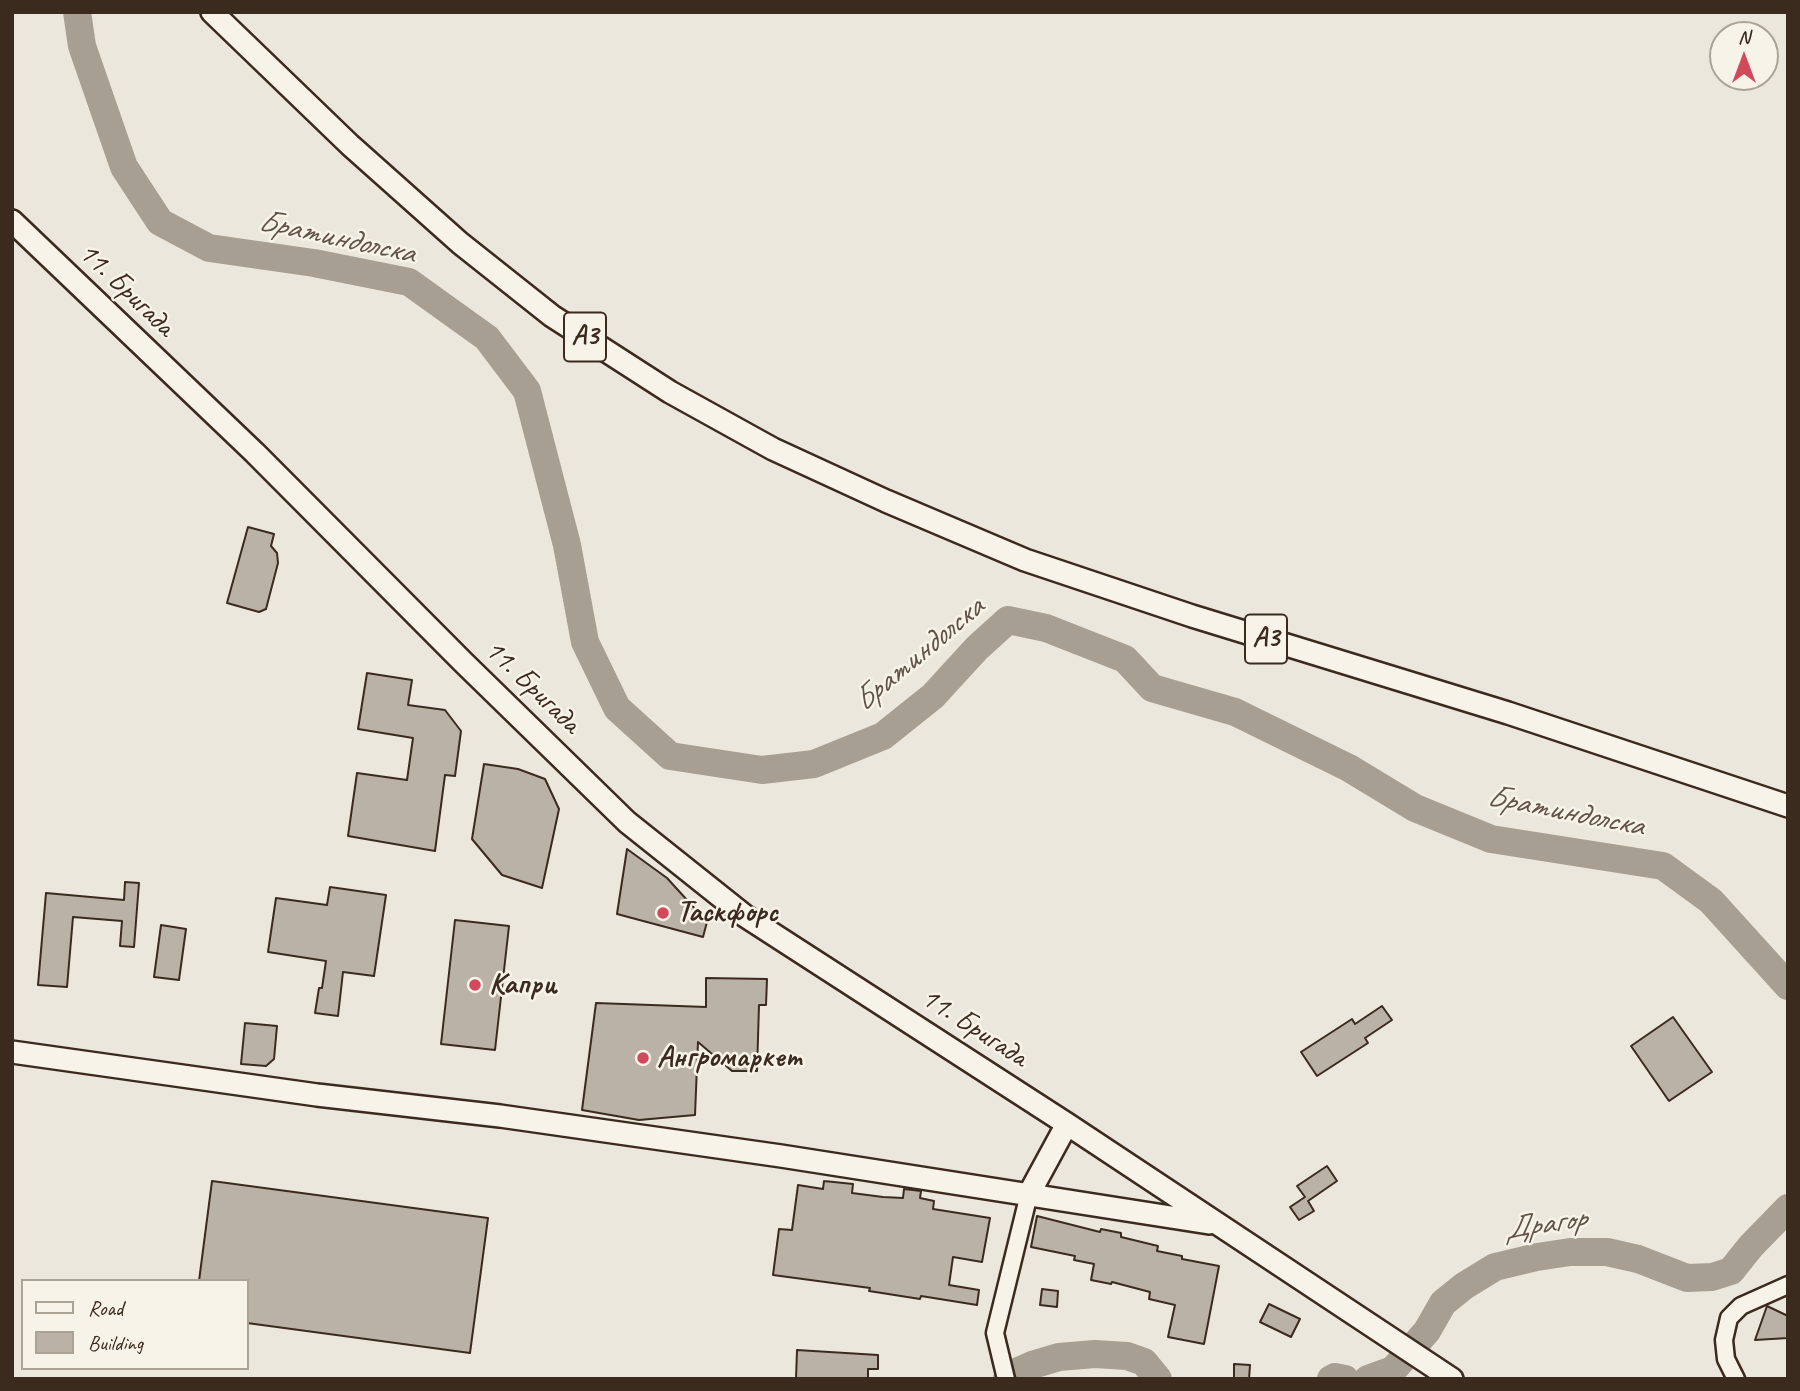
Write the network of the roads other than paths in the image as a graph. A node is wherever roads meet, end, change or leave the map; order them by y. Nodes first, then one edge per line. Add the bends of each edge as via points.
1 (212, 12) edge
2 (12, 221) edge
3 (1788, 806) edge
4 (12, 1052) edge
5 (1067, 1124) junction
6 (1029, 1194) junction
7 (1221, 1225) junction
8 (1788, 1285) edge
9 (1006, 1379) edge
10 (1452, 1379) edge
11 (1736, 1379) edge

1 - 3 main road, A3 via 350,145 460,243 552,316 670,392 774,449 1025,560
2 - 5 main road, 11. Бригада via 255,453 627,822 745,916
4 - 6 main road, 11. Бригада via 514,1118
5 - 6 main road
5 - 7 main road, 11. Бригада
6 - 7 main road, 11. Бригада
6 - 9 street via 995,1333
7 - 10 main road, 11. Бригада
8 - 11 street via 1741,1306 1729,1318 1726,1359

